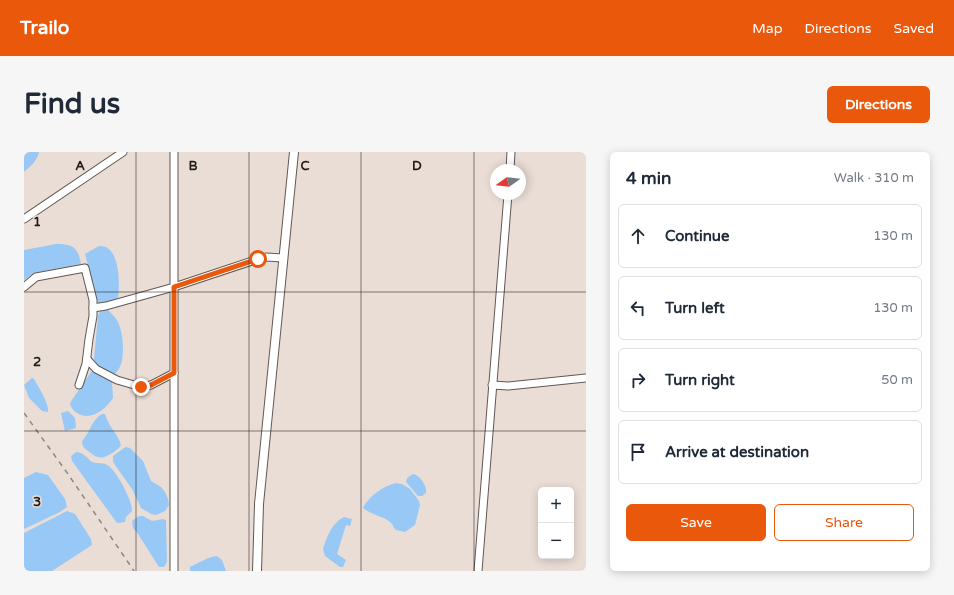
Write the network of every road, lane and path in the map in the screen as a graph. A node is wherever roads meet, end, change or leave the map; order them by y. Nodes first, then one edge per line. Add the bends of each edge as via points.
1 (123, 152) edge
2 (174, 152) edge
3 (294, 152) edge
4 (512, 152) edge
5 (511, 164) edge
6 (507, 200) edge
7 (24, 219) edge
8 (283, 258) junction
9 (24, 287) edge
10 (174, 287) junction
11 (93, 308) junction
12 (87, 359) junction
13 (174, 373) junction
14 (586, 378) edge
15 (79, 384) dead end
16 (492, 385) junction
17 (174, 571) edge
18 (257, 571) edge
19 (478, 571) edge

1 - 7 street
2 - 10 street
3 - 8 main road
4 - 5 street
6 - 16 street
8 - 10 street via 258,259
8 - 18 main road via 259,504
9 - 11 street via 36,277 85,268
10 - 11 street
10 - 13 street
11 - 12 street
12 - 13 street via 96,369 141,387 151,385
12 - 15 street
13 - 17 street
14 - 16 street via 508,386
16 - 19 street

